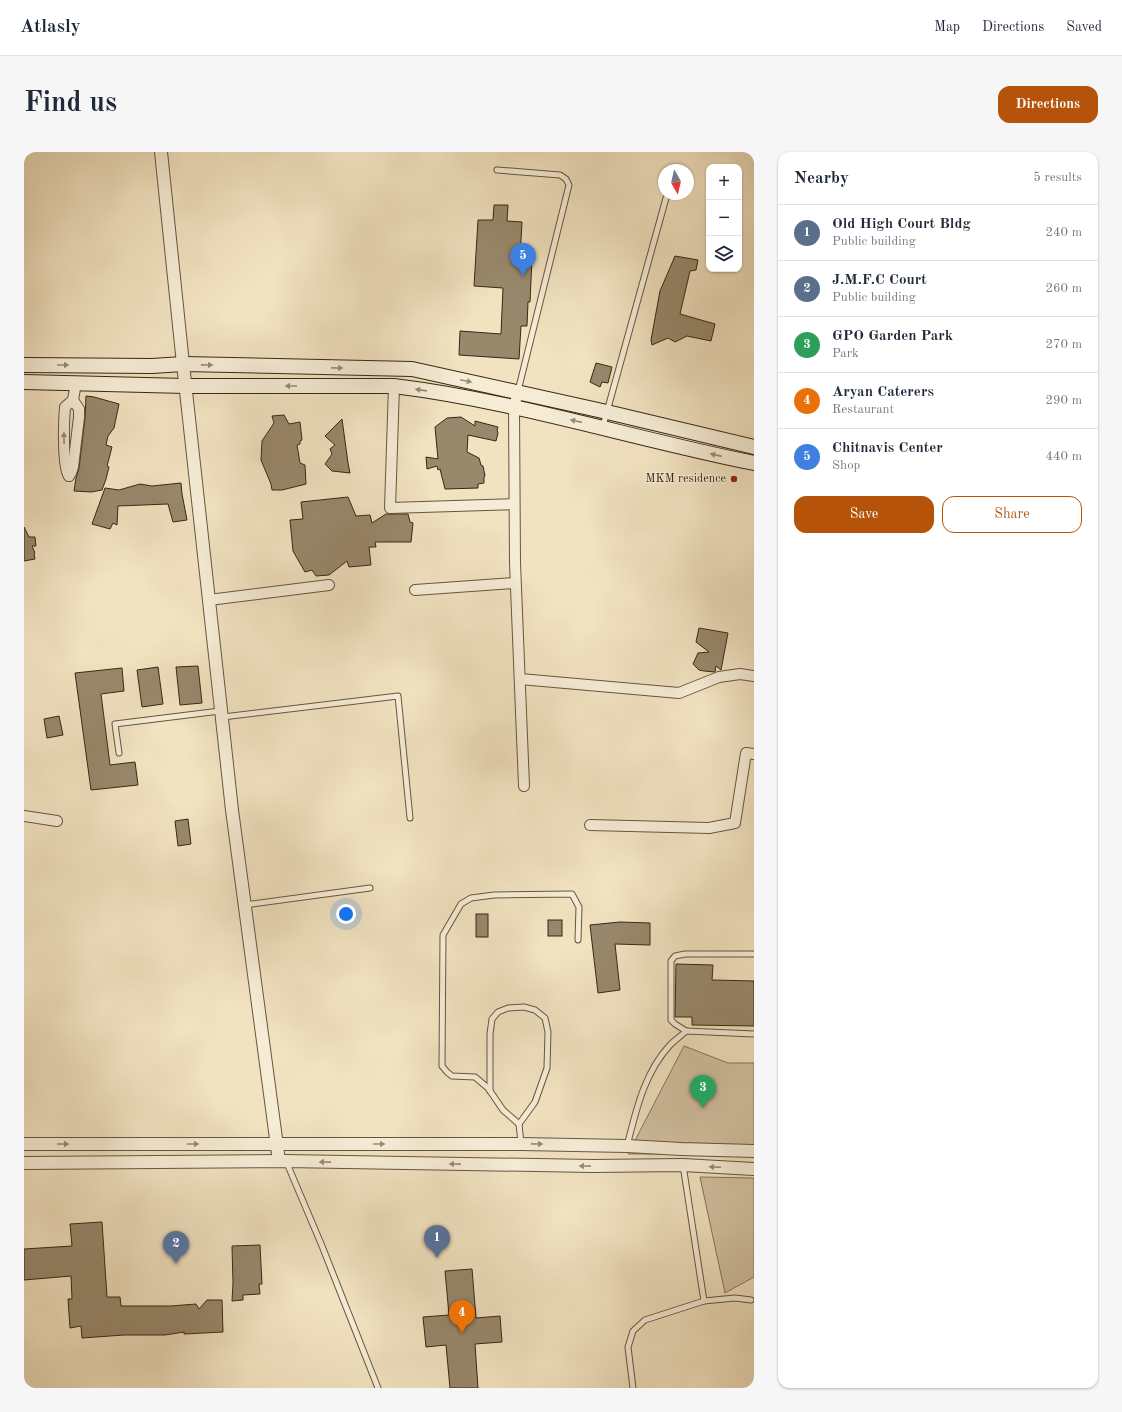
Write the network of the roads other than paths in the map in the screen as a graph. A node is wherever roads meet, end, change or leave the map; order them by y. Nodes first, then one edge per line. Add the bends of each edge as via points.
1 (161, 152) edge
2 (497, 170) dead end
3 (665, 200) edge
4 (183, 364) junction
5 (24, 365) edge
6 (24, 382) edge
7 (76, 383) junction
8 (186, 386) junction
9 (394, 386) junction
10 (518, 392) junction
11 (73, 400) junction
12 (514, 407) junction
13 (607, 412) junction
14 (602, 428) junction
15 (754, 448) edge
16 (754, 463) edge
17 (514, 504) junction
18 (515, 583) junction
19 (329, 585) dead end
20 (415, 590) dead end
21 (209, 600) junction
22 (754, 676) edge
23 (520, 679) junction
24 (222, 714) junction
25 (119, 753) dead end
26 (754, 754) edge
27 (524, 786) dead end
28 (24, 816) edge
29 (410, 818) dead end
30 (57, 821) dead end
31 (590, 825) dead end
32 (370, 888) dead end
33 (245, 905) junction
34 (578, 940) dead end
35 (754, 954) edge
36 (686, 1031) junction
37 (754, 1034) edge
38 (490, 1091) junction
39 (519, 1124) junction
40 (24, 1144) edge
41 (276, 1144) junction
42 (521, 1144) junction
43 (627, 1146) junction
44 (754, 1151) edge
45 (282, 1161) junction
46 (24, 1163) edge
47 (683, 1165) junction
48 (754, 1169) edge
49 (753, 1300) edge
50 (704, 1301) junction
51 (378, 1388) edge
52 (633, 1388) edge

1 - 4 street
2 - 10 lane via 560,175 569,185
3 - 13 lane
5 -> 4 main road
4 - 8 street
4 -> 10 main road via 412,369
6 - 7 main road
7 - 8 main road
7 - 11 street
9 -> 8 main road
8 - 21 street
12 -> 9 main road
9 - 17 street via 390,508
10 - 12 street
10 - 13 main road
11 -> 11 street via 79,409 79,417 69,476 65,454 64,417 65,406
14 -> 12 main road
12 - 17 street
13 - 14 lane
13 - 15 main road
16 -> 14 main road
17 - 18 street
18 - 20 street
18 - 23 street
19 - 21 street
21 - 24 street
22 - 23 street via 740,674 719,677 680,693
23 - 27 street
24 - 25 lane via 116,724
24 - 29 lane via 398,696
24 - 33 street
26 - 31 street via 746,753 735,823 709,828
28 - 30 street
32 - 33 lane
33 - 41 street
34 - 38 lane via 580,907 572,894 494,895 471,898 461,904 443,935 442,1066 452,1076 475,1078
35 - 36 lane via 675,956 671,961 671,1020
36 - 37 lane
36 - 43 lane via 658,1062 640,1096
38 - 39 lane via 503,1110
38 - 39 lane via 492,1019 498,1012 508,1008 524,1007 535,1010 545,1018 548,1032 547,1068 536,1102
39 - 42 lane
40 -> 41 street
41 -> 42 street
41 - 45 street
42 -> 43 street
43 - 44 street
45 - 46 street
47 -> 45 street
45 - 51 lane via 322,1246
48 -> 47 street
47 - 50 lane
49 - 50 lane via 735,1298
50 - 52 lane via 645,1320 633,1331 628,1347

